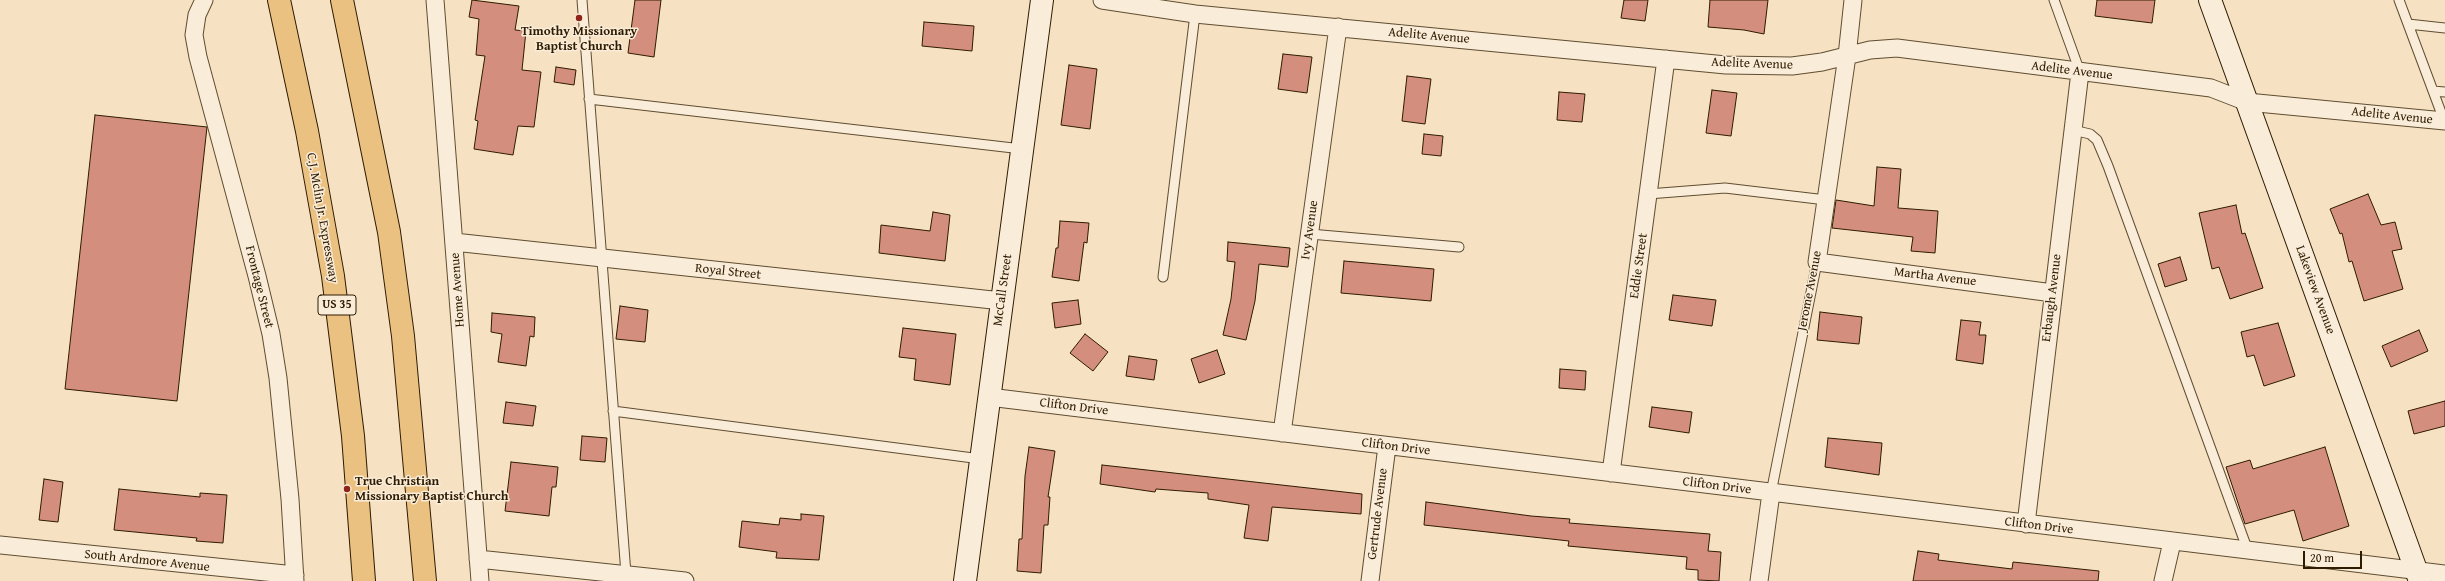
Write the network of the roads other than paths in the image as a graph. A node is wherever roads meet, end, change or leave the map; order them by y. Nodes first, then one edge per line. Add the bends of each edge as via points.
1 (204, 0) edge
2 (279, 0) edge
3 (342, 0) edge
4 (436, 0) edge
5 (582, 0) edge
6 (1042, 0) edge
7 (1102, 0) edge
8 (1853, 0) edge
9 (2054, 0) edge
10 (2210, 0) edge
11 (2400, 0) edge
12 (1195, 14) junction
13 (2408, 24) junction
14 (1338, 27) junction
15 (2445, 28) edge
16 (1847, 56) junction
17 (1666, 58) junction
18 (2080, 72) junction
19 (2433, 91) junction
20 (2445, 92) edge
21 (589, 99) junction
22 (2247, 102) junction
23 (2445, 122) edge
24 (2073, 130) junction
25 (1022, 149) junction
26 (1648, 194) junction
27 (1826, 200) junction
28 (1310, 234) junction
29 (454, 242) junction
30 (1459, 247) dead end
31 (601, 259) junction
32 (1817, 262) junction
33 (1163, 277) dead end
34 (2053, 293) junction
35 (1002, 301) junction
36 (990, 397) junction
37 (613, 411) junction
38 (1282, 433) junction
39 (1387, 446) junction
40 (981, 459) junction
41 (1611, 474) junction
42 (1771, 492) junction
43 (2026, 524) junction
44 (2172, 542) junction
45 (0, 546) edge
46 (2248, 551) junction
47 (478, 559) junction
48 (626, 574) junction
49 (2445, 574) edge
50 (2418, 576) edge
51 (295, 578) edge
52 (364, 581) edge
53 (424, 581) edge
54 (480, 581) edge
55 (685, 581) edge
56 (965, 581) edge
57 (1370, 581) edge
58 (1760, 581) edge
59 (2163, 581) edge

1 - 51 street, Frontage Street via 197,16 195,42 271,334 290,499
2 - 52 highway, C.J. Mclin Jr. Expressway / US 35 via 307,131 338,308 352,428
3 - 53 highway via 389,232 403,336
4 - 29 street, Home Avenue
5 - 21 lane
6 - 25 street, McCall Street
7 - 12 street, Adelite Avenue
8 - 16 street, Jerome Avenue
9 - 18 lane
10 - 22 street, Lakeview Avenue
11 - 13 lane
12 - 14 street, Adelite Avenue
12 - 33 lane
13 - 15 lane
13 - 19 lane
14 - 17 street, Adelite Avenue
14 - 28 street, Ivy Avenue
16 - 17 street, Adelite Avenue via 1792,66
16 - 18 street, Adelite Avenue via 1870,50 1897,48
16 - 27 street, Jerome Avenue
17 - 26 street, Eddie Street
18 - 22 street, Adelite Avenue via 2210,88
18 - 24 street, Erbaugh Avenue
19 - 20 lane
19 - 23 lane
21 - 25 lane
21 - 31 lane
22 - 23 street, Adelite Avenue
22 - 50 street, Lakeview Avenue
24 - 34 street, Erbaugh Avenue
24 - 46 lane via 2090,134 2097,140 2108,166
25 - 35 street, McCall Street
26 - 27 lane via 1725,188
26 - 41 street, Eddie Street
27 - 32 street, Jerome Avenue
28 - 30 lane
28 - 38 street, Ivy Avenue
29 - 31 street, Royal Street
29 - 47 street, Home Avenue
31 - 35 street, Royal Street
31 - 37 lane
32 - 34 street, Martha Avenue
32 - 42 lane, Jerome Avenue
34 - 43 street, Erbaugh Avenue
35 - 36 street, McCall Street
36 - 38 street, Clifton Drive
36 - 40 street, McCall Street
37 - 40 lane
37 - 48 lane
38 - 39 street, Clifton Drive
39 - 41 street, Clifton Drive
39 - 57 street, Gertrude Avenue
40 - 56 street, McCall Street
41 - 42 street, Clifton Drive
42 - 43 street, Clifton Drive
42 - 58 street, Jerome Avenue
43 - 44 street, Clifton Drive
44 - 46 street, Clifton Drive
44 - 59 street
45 - 51 street, South Ardmore Avenue
46 - 50 street, Clifton Drive
47 - 48 street
47 - 54 street, Home Avenue
48 - 55 street
49 - 50 street, Clifton Drive

